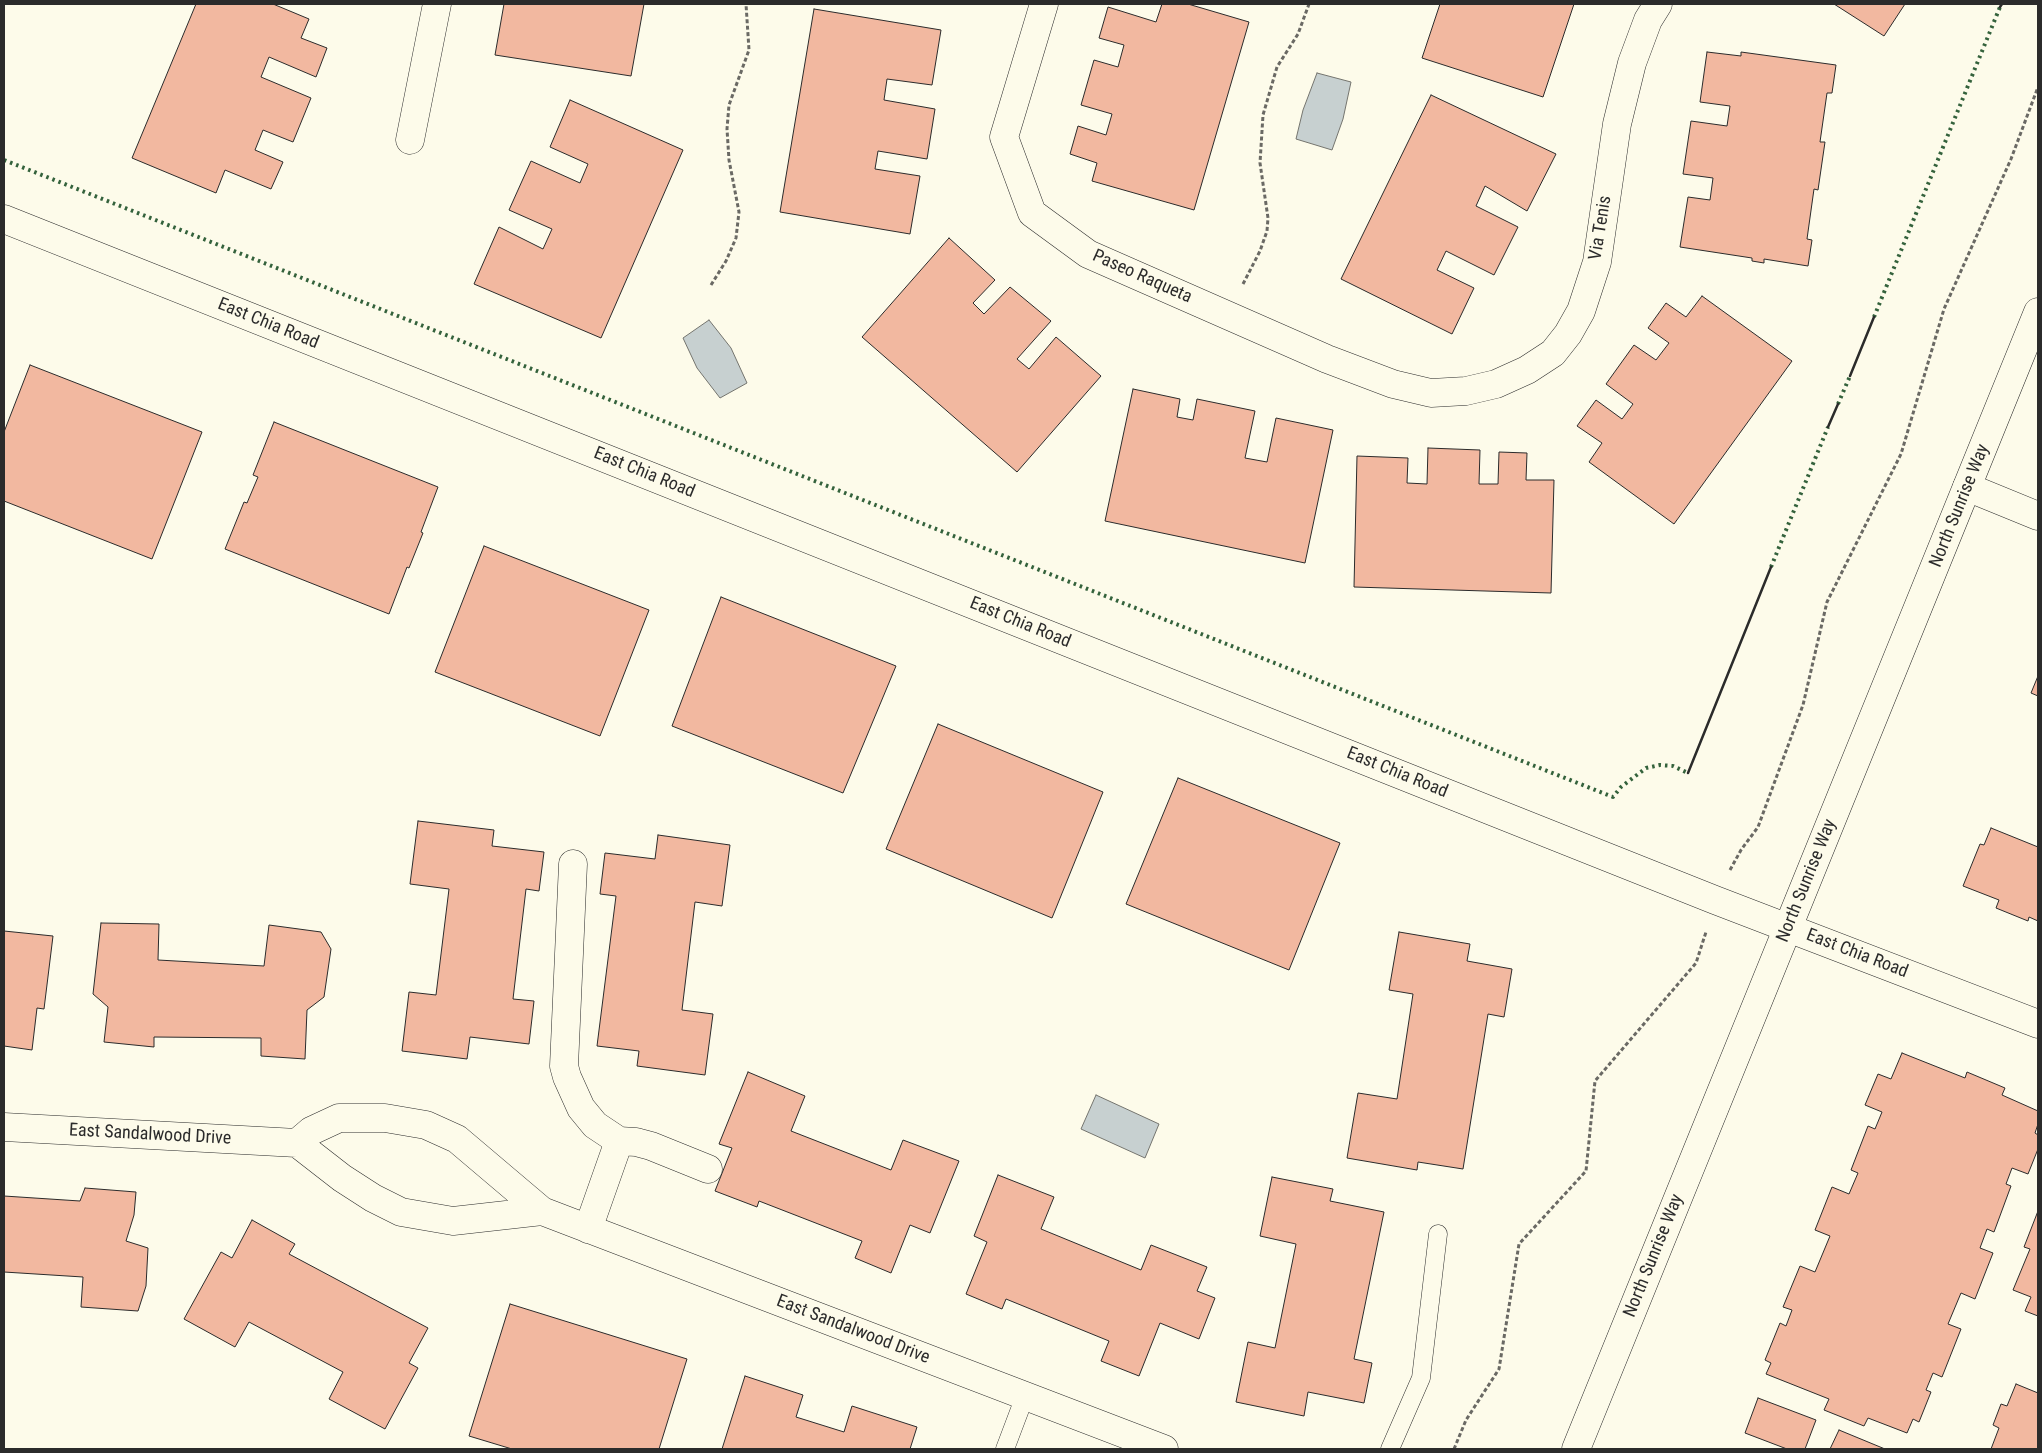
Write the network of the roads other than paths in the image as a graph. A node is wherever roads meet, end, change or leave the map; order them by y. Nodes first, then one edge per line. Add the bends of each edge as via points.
1 (437, 4) edge
2 (1044, 4) edge
3 (1658, 4) edge
4 (410, 140) dead end
5 (4, 219) edge
6 (2038, 312) edge
7 (1466, 391) joint
8 (1967, 487) junction
9 (2038, 516) edge
10 (573, 864) dead end
11 (1788, 927) junction
12 (2038, 1024) edge
13 (4, 1127) edge
14 (619, 1141) junction
15 (297, 1143) junction
16 (708, 1169) dead end
17 (542, 1211) junction
18 (588, 1229) junction
19 (1438, 1234) dead end
20 (1025, 1396) junction
21 (1005, 1449) edge
22 (1164, 1449) edge
23 (1390, 1449) edge
24 (1576, 1449) edge

1 - 4 street
2 - 7 street, Paseo Raqueta via 1004,137 1032,213 1088,254 1327,359 1393,384 1431,393
3 - 7 street, Via Tenis via 1648,20 1632,63 1616,124 1597,262 1581,311 1553,353 1527,370 1496,384
5 - 11 street, East Chia Road
6 - 8 street, North Sunrise Way
8 - 9 street
8 - 11 street, North Sunrise Way
10 - 14 street via 564,1066 581,1108 595,1125
11 - 12 street, East Chia Road
11 - 24 street, North Sunrise Way
13 - 15 street, East Sandalwood Drive
14 - 16 street via 651,1146
14 - 18 street
15 - 17 street, East Sandalwood Drive via 372,1198 401,1212 453,1221
15 - 17 street, East Sandalwood Drive via 311,1131 339,1118 385,1118 426,1125 457,1139
17 - 18 street, East Sandalwood Drive
18 - 20 street, East Sandalwood Drive
19 - 23 lane via 1421,1378
20 - 21 lane
20 - 22 street, East Sandalwood Drive

